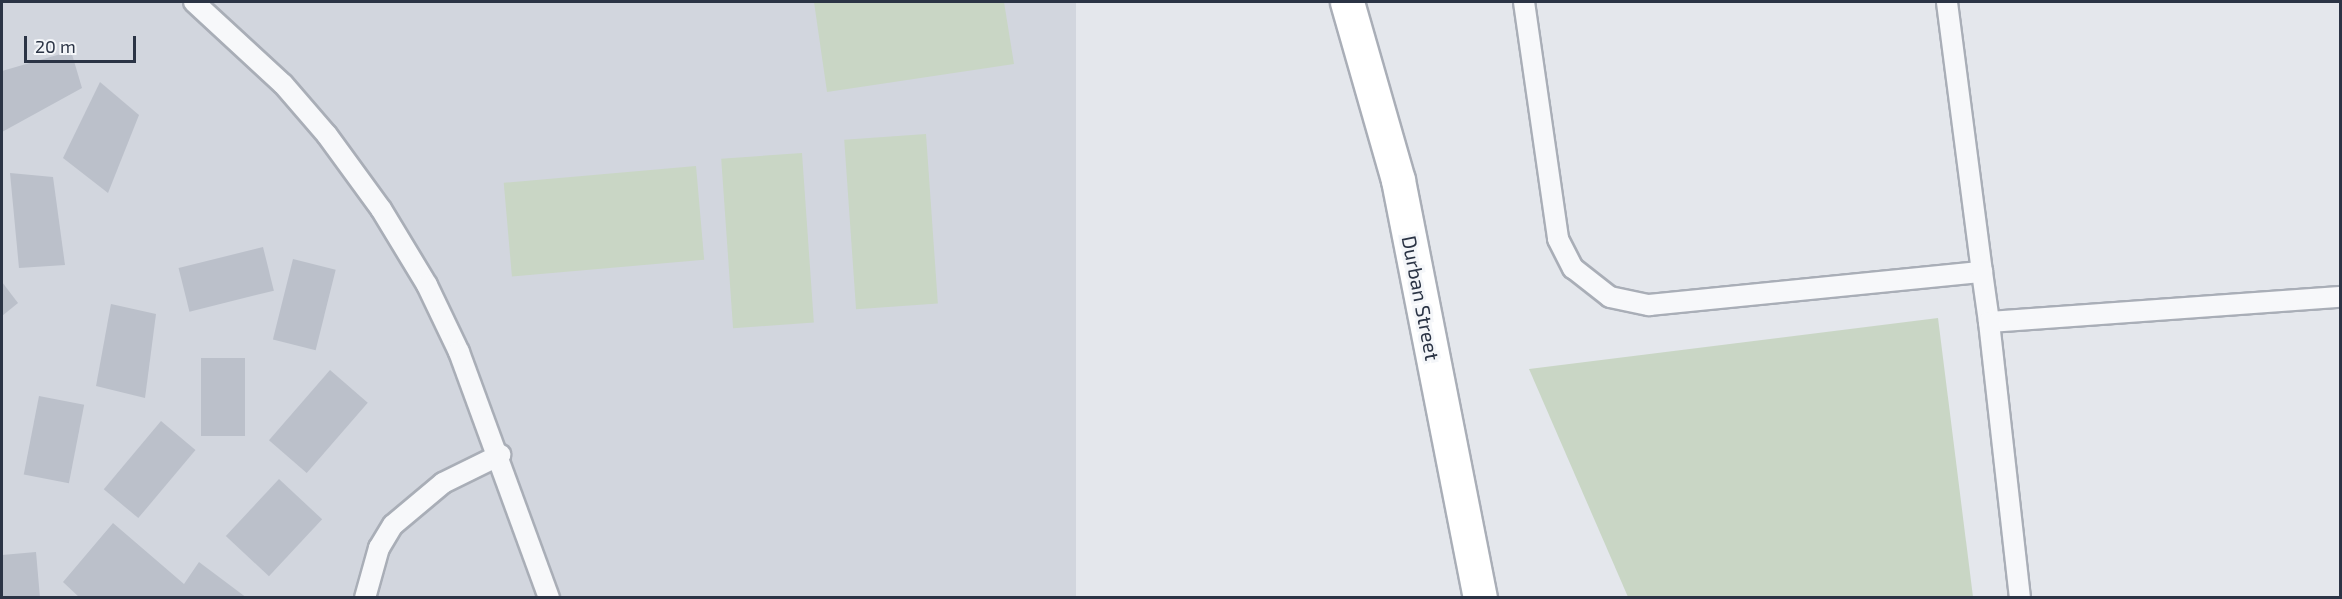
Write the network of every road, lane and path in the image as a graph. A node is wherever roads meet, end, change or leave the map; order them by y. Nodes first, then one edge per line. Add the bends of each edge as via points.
1 (194, 2) edge
2 (1347, 2) edge
3 (1524, 2) edge
4 (1947, 2) edge
5 (1982, 272) junction
6 (2340, 297) edge
7 (1989, 322) junction
8 (500, 456) junction
9 (365, 597) edge
10 (549, 597) edge
11 (1480, 597) edge
12 (2020, 597) edge

1 - 8 lane via 283,84 327,135 381,209 427,285 459,352
2 - 11 main road, Durban Street via 1398,180
3 - 5 lane via 1558,239 1573,268 1610,297 1648,305
4 - 5 lane
5 - 7 lane
6 - 7 lane
7 - 12 lane
8 - 9 lane via 443,483 393,525 379,548
8 - 10 lane

